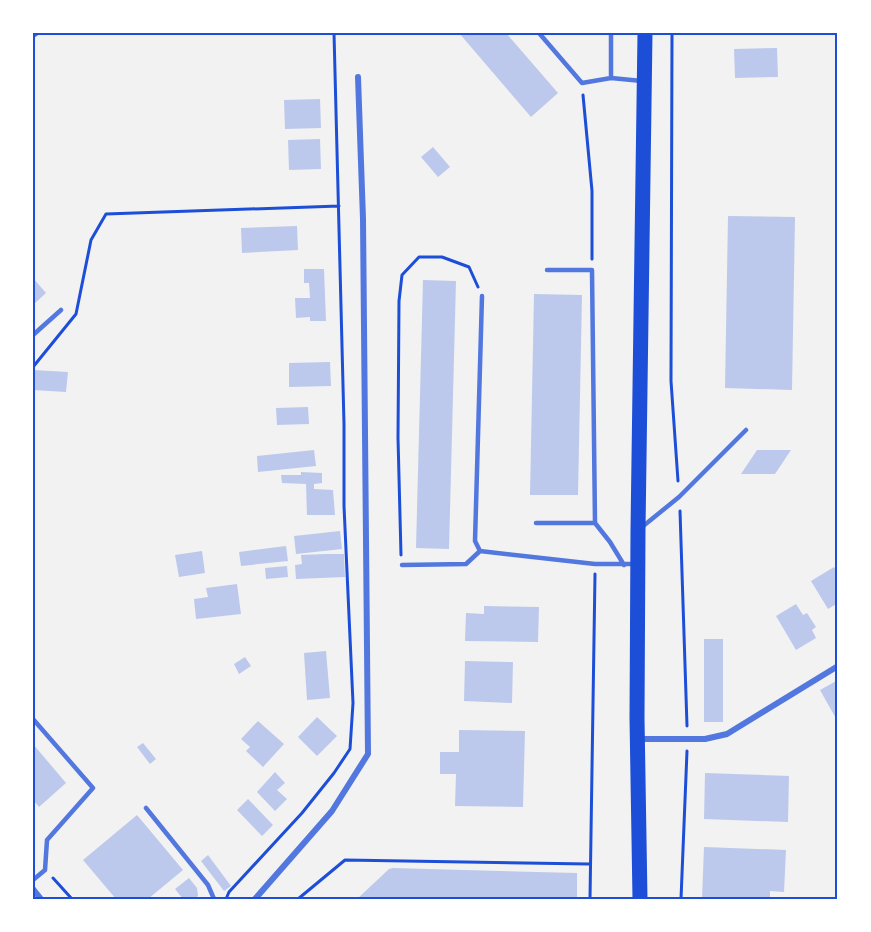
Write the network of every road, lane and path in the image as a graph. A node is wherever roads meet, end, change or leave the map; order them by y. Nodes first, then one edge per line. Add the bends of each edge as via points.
1 (334, 33) edge
2 (539, 33) edge
3 (611, 33) edge
4 (645, 33) edge
5 (672, 33) edge
6 (358, 77) dead end
7 (611, 78) junction
8 (645, 81) junction
9 (582, 83) junction
10 (339, 206) junction
11 (548, 270) dead end
12 (592, 270) junction
13 (482, 296) joint
14 (61, 310) dead end
15 (33, 335) edge
16 (33, 367) edge
17 (746, 430) dead end
18 (679, 497) junction
19 (536, 523) dead end
20 (595, 523) junction
21 (638, 530) junction
22 (480, 551) junction
23 (595, 564) junction
24 (631, 564) junction
25 (402, 565) joint
26 (838, 666) edge
27 (33, 719) edge
28 (687, 738) junction
29 (639, 739) junction
30 (146, 808) dead end
31 (590, 864) junction
32 (33, 880) edge
33 (33, 890) edge
34 (41, 899) edge
35 (214, 899) edge
36 (226, 899) edge
37 (255, 899) edge
38 (298, 899) edge
39 (590, 899) edge
40 (640, 899) edge
41 (681, 899) edge

1 - 10 path
2 - 9 lane
3 - 7 lane
4 - 8 main road
5 - 18 path via 671,381
6 - 37 street via 368,754 333,811
7 - 8 lane
7 - 9 lane
8 - 21 main road
9 - 12 path via 592,191
10 - 16 path via 106,214 91,240 76,314
10 - 36 path via 344,506 353,703 350,749 302,813
11 - 12 lane
12 - 20 lane
13 - 22 lane via 475,541
13 - 25 path via 469,267 442,257 419,257 402,275 398,347
14 - 15 lane
17 - 18 lane
18 - 21 lane
18 - 28 path
19 - 20 lane
20 - 24 lane
21 - 24 main road
22 - 23 lane
22 - 25 lane via 466,564
23 - 24 lane
23 - 31 path
24 - 29 main road
26 - 28 street via 727,734
27 - 32 lane via 93,788 47,840 45,870
28 - 29 street
28 - 41 path
29 - 40 main road
30 - 35 lane via 208,885
31 - 38 path via 345,860
31 - 39 path
33 - 34 street

